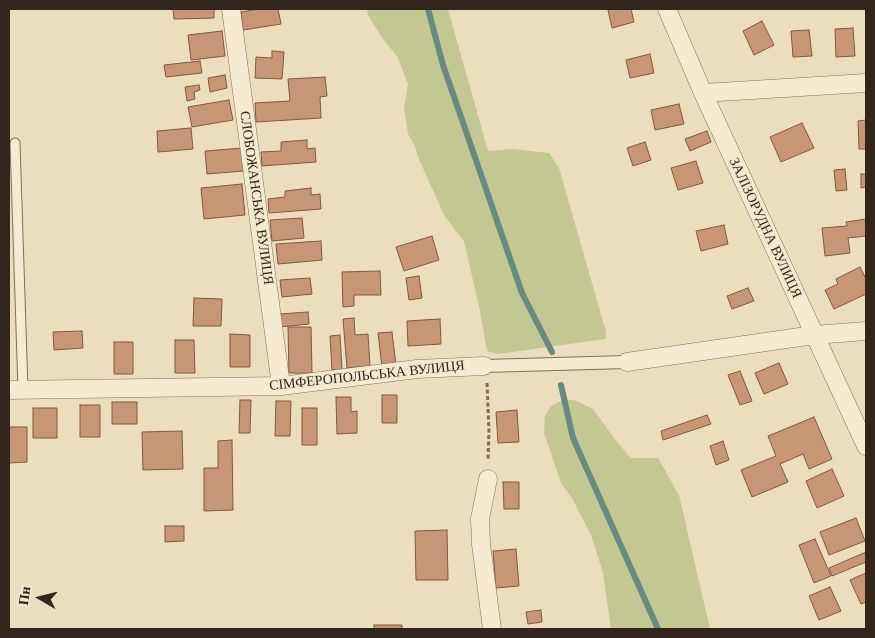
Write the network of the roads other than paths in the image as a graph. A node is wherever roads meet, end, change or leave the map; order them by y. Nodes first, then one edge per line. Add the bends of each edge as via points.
1 (231, 9) edge
2 (667, 9) edge
3 (866, 83) edge
4 (703, 93) junction
5 (15, 143) dead end
6 (866, 331) edge
7 (814, 335) junction
8 (627, 362) joint
9 (484, 366) joint
10 (281, 386) junction
11 (16, 390) edge
12 (866, 446) edge
13 (488, 479) road end
14 (492, 629) edge

1 - 10 street, СЛОБОЖАНСЬКА ВУЛИЦЯ
2 - 4 street, ЗАЛІЗОРУДНА ВУЛИЦЯ
3 - 4 street
4 - 7 street, ЗАЛІЗОРУДНА ВУЛИЦЯ
5 - 11 lane
6 - 7 street, СІМФЕРОПОЛЬСЬКА ВУЛИЦЯ
7 - 8 street, СІМФЕРОПОЛЬСЬКА ВУЛИЦЯ
7 - 12 street, ЗАЛІЗОРУДНА ВУЛИЦЯ
8 - 9 street, СІМФЕРОПОЛЬСЬКА ВУЛИЦЯ
9 - 10 street, СІМФЕРОПОЛЬСЬКА ВУЛИЦЯ via 417,369
10 - 11 street, СІМФЕРОПОЛЬСЬКА ВУЛИЦЯ
13 - 14 street via 480,519

